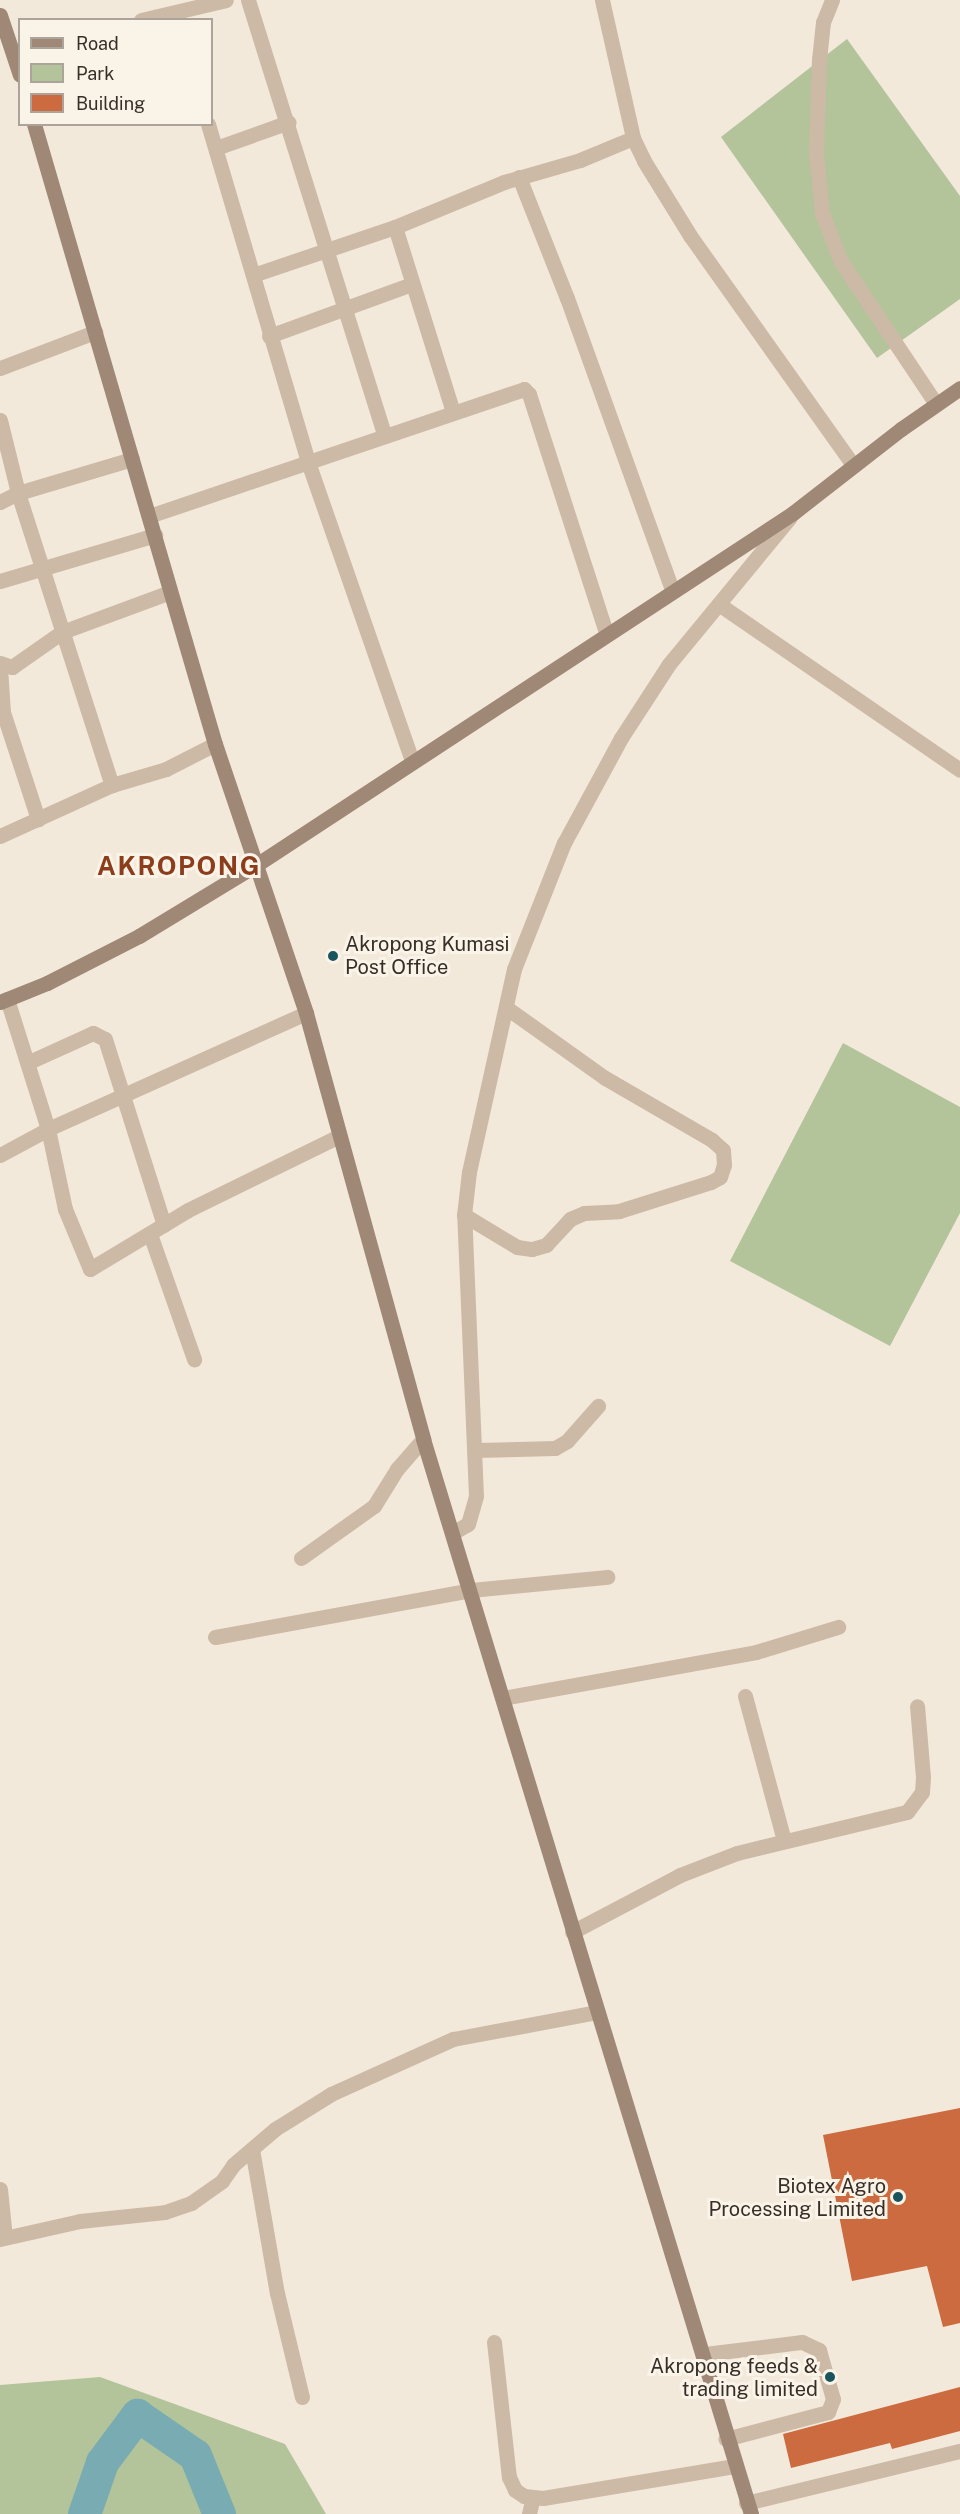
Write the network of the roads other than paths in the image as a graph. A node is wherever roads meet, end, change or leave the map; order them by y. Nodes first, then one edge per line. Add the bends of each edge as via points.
1 (226, 0) edge
2 (248, 0) edge
3 (602, 0) edge
4 (832, 0) edge
5 (176, 10) edge
6 (0, 15) edge
7 (148, 18) edge
8 (16, 51) edge
9 (289, 122) junction
10 (35, 126) edge
11 (209, 126) edge
12 (633, 138) junction
13 (216, 148) junction
14 (519, 177) junction
15 (395, 227) junction
16 (330, 250) junction
17 (253, 275) junction
18 (412, 284) junction
19 (346, 306) junction
20 (94, 332) junction
21 (269, 336) junction
22 (0, 368) edge
23 (960, 388) edge
24 (936, 404) junction
25 (453, 412) junction
26 (0, 420) edge
27 (385, 436) junction
28 (132, 459) junction
29 (308, 462) junction
30 (853, 465) junction
31 (18, 493) junction
32 (0, 502) edge
33 (794, 513) junction
34 (149, 516) junction
35 (155, 535) junction
36 (43, 565) junction
37 (0, 581) edge
38 (672, 589) junction
39 (170, 592) junction
40 (720, 605) junction
41 (62, 632) junction
42 (606, 632) junction
43 (1, 665) edge
44 (215, 744) junction
45 (412, 760) junction
46 (960, 770) edge
47 (112, 785) junction
48 (38, 819) junction
49 (0, 836) edge
50 (256, 865) junction
51 (3, 1000) edge
52 (507, 1008) junction
53 (306, 1013) junction
54 (29, 1062) junction
55 (122, 1095) junction
56 (48, 1129) junction
57 (337, 1137) junction
58 (0, 1155) edge
59 (464, 1215) junction
60 (164, 1225) junction
61 (150, 1234) junction
62 (194, 1359) dead end
63 (598, 1406) dead end
64 (423, 1439) junction
65 (475, 1449) junction
66 (454, 1532) junction
67 (300, 1558) dead end
68 (607, 1576) dead end
69 (471, 1590) junction
70 (838, 1628) dead end
71 (215, 1637) dead end
72 (745, 1696) dead end
73 (503, 1698) junction
74 (917, 1706) dead end
75 (784, 1841) junction
76 (572, 1932) junction
77 (597, 2012) junction
78 (252, 2149) junction
79 (0, 2189) edge
80 (3, 2238) edge
81 (494, 2342) dead end
82 (705, 2354) junction
83 (302, 2397) dead end
84 (725, 2439) junction
85 (960, 2451) edge
86 (734, 2466) junction
87 (533, 2497) junction
88 (749, 2508) edge
89 (529, 2514) edge

1 - 5 street
2 - 9 street
3 - 12 street
4 - 24 street via 823,22 819,59 816,163 822,213 840,260
5 - 7 street
6 - 8 street
9 - 13 street
9 - 16 street
10 - 20 street
11 - 13 street
12 - 14 street via 580,160
12 - 30 street via 691,237
13 - 17 street
14 - 15 street
14 - 38 street
15 - 16 street
15 - 18 street
16 - 17 street
16 - 19 street
17 - 21 street
18 - 19 street
18 - 25 street
19 - 21 street
19 - 27 street
20 - 22 street
20 - 28 street
21 - 29 street
23 - 24 street
24 - 30 street
25 - 27 street
25 - 42 street via 517,389 529,394
26 - 31 street
27 - 29 street
28 - 31 street
28 - 34 street
29 - 34 street
29 - 45 street
30 - 33 street
31 - 32 street
31 - 36 street
33 - 38 street
33 - 40 street
34 - 35 street
35 - 36 street
35 - 39 street
36 - 37 street
36 - 41 street
38 - 42 street
39 - 41 street
39 - 44 street
40 - 46 street
40 - 52 street via 669,664 588,797 538,906 514,969
41 - 43 street via 12,667
41 - 47 street
42 - 45 street
43 - 48 street via 3,712
44 - 47 street via 166,769
44 - 50 street
45 - 50 street
47 - 48 street
48 - 49 street
50 - 51 street via 140,936
50 - 53 street
51 - 54 street
52 - 59 street via 469,1173
52 - 59 street via 597,1073 712,1140 723,1150 724,1165 720,1177 711,1182 619,1211 584,1213 570,1219 546,1245 532,1249 518,1247
53 - 55 street
53 - 57 street
54 - 55 street via 93,1033 99,1034 105,1039
54 - 56 street
55 - 56 street
55 - 60 street
56 - 58 street
56 - 61 street via 65,1209 86,1266 93,1269
57 - 60 street
57 - 64 street
59 - 65 street
60 - 61 street
61 - 62 street
63 - 65 street via 567,1441 555,1448
64 - 66 street
64 - 67 street via 397,1469 374,1506
65 - 66 street via 473,1515 468,1524
66 - 69 street
68 - 69 street
69 - 71 street
69 - 73 street
70 - 73 street via 756,1652
72 - 75 street
73 - 76 street
74 - 75 street via 923,1777 922,1792 912,1808 894,1818
75 - 76 street via 737,1853 680,1875
76 - 77 street
77 - 78 street via 453,2039 321,2099
77 - 82 street
78 - 80 street via 207,2194 165,2212 80,2220
78 - 83 street via 283,2322
79 - 80 street
81 - 87 street via 509,2476 514,2490
82 - 84 street
82 - 84 street via 802,2342 819,2350 833,2398 828,2412
84 - 86 street
85 - 88 street
86 - 87 street
86 - 88 street
87 - 89 street

